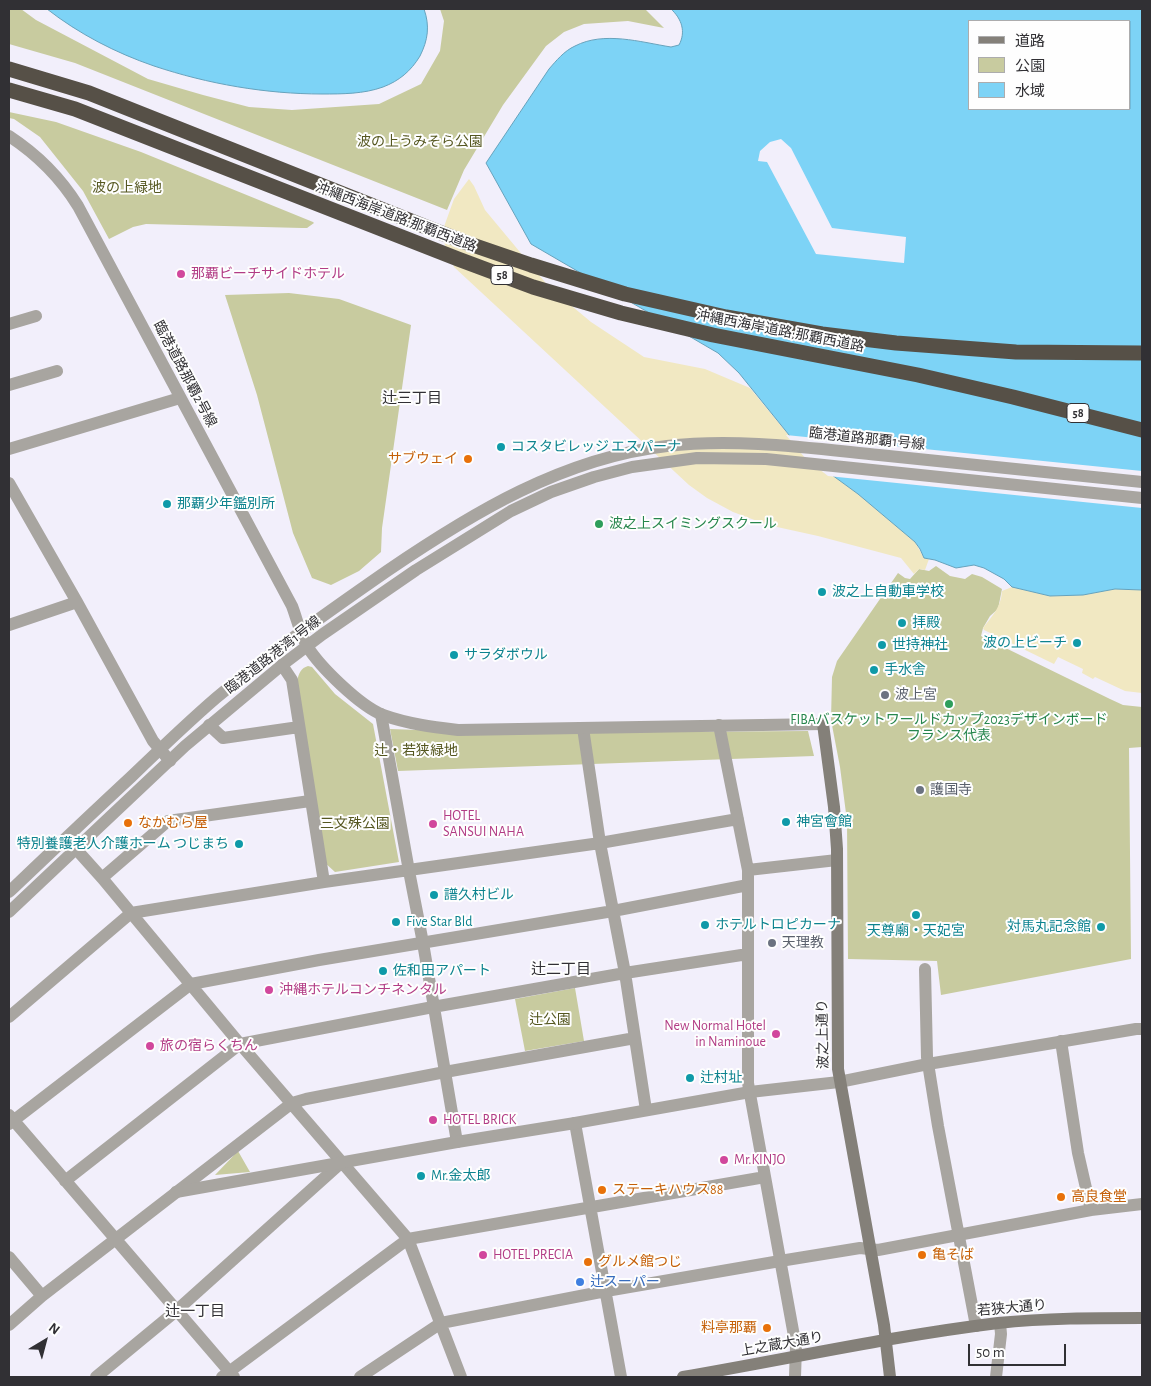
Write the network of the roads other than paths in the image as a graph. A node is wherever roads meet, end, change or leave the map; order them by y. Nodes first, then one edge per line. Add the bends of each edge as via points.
1 (9, 69) edge
2 (9, 90) edge
3 (9, 136) edge
4 (36, 316) dead end
5 (9, 324) edge
6 (1142, 353) edge
7 (57, 371) dead end
8 (9, 385) edge
9 (180, 398) junction
10 (1142, 430) edge
11 (9, 449) edge
12 (590, 463) joint
13 (1142, 482) edge
14 (9, 483) edge
15 (1142, 498) edge
16 (77, 602) junction
17 (9, 625) edge
18 (300, 631) junction
19 (307, 646) junction
20 (282, 665) junction
21 (382, 714) junction
22 (823, 724) joint
23 (209, 725) junction
24 (719, 725) junction
25 (299, 727) junction
26 (583, 728) junction
27 (160, 750) junction
28 (170, 760) junction
29 (310, 801) junction
30 (738, 819) junction
31 (600, 843) junction
32 (76, 849) junction
33 (837, 860) junction
34 (748, 870) junction
35 (409, 871) junction
36 (102, 878) junction
37 (324, 882) junction
38 (748, 885) junction
39 (9, 892) edge
40 (613, 911) junction
41 (9, 912) edge
42 (131, 913) junction
43 (423, 943) junction
44 (748, 954) junction
45 (925, 969) dead end
46 (625, 973) junction
47 (191, 984) junction
48 (433, 1007) junction
49 (9, 1017) edge
50 (1142, 1030) edge
51 (635, 1038) junction
52 (1061, 1042) junction
53 (240, 1044) junction
54 (928, 1064) junction
55 (445, 1072) junction
56 (839, 1082) junction
57 (750, 1092) junction
58 (292, 1103) junction
59 (646, 1110) junction
60 (10, 1119) edge
61 (575, 1123) junction
62 (457, 1142) junction
63 (342, 1162) junction
64 (764, 1177) junction
65 (64, 1180) junction
66 (176, 1192) junction
67 (1142, 1204) edge
68 (590, 1208) junction
69 (1091, 1210) junction
70 (959, 1235) junction
71 (408, 1239) junction
72 (115, 1240) junction
73 (870, 1249) junction
74 (9, 1257) edge
75 (780, 1261) junction
76 (606, 1291) junction
77 (42, 1296) junction
78 (176, 1311) junction
79 (1142, 1318) edge
80 (441, 1323) junction
81 (1000, 1323) junction
82 (9, 1325) edge
83 (976, 1326) junction
84 (886, 1341) junction
85 (796, 1357) junction
86 (228, 1375) edge
87 (96, 1377) edge
88 (360, 1377) edge
89 (461, 1377) edge
90 (621, 1377) edge
91 (683, 1377) edge
92 (795, 1377) edge
93 (890, 1377) edge
94 (996, 1377) edge

1 - 6 highway, 沖縄西海岸道路;那覇西道路 / 58 via 89,93 464,242 625,294 726,317 896,343 1016,352
2 - 10 highway, 沖縄西海岸道路;那覇西道路 / 58 via 75,109 542,289 713,335 918,375
3 - 9 street, 臨港道路那覇2号線 via 35,155 69,191
4 - 5 street
7 - 8 street
9 - 11 street
9 - 18 street, 臨港道路那覇2号線 via 292,606
12 - 13 street, 臨港道路那覇1号線 via 665,446 766,444
12 - 18 street, 臨港道路港湾1号線 via 498,501
14 - 16 street
15 - 19 street, 臨港道路港湾1号線 via 766,459 697,458 632,467 594,476 511,511 416,570
16 - 17 street
16 - 27 street
18 - 19 street, 臨港道路那覇2号線
18 - 27 street, 臨港道路港湾1号線 via 216,699
19 - 20 street, 臨港道路港湾1号線
19 - 21 street, 臨港道路那覇2号線 via 335,679
20 - 23 street, 臨港道路港湾1号線
20 - 25 street via 292,680
21 - 26 street, 臨港道路那覇2号線 via 414,724 458,730
21 - 35 street
22 - 24 street, 臨港道路那覇2号線
22 - 33 main road, 波之上通り
23 - 25 street via 223,738
23 - 28 street, 臨港道路港湾1号線
24 - 26 street, 臨港道路那覇2号線
24 - 30 street
25 - 29 street
26 - 31 street
27 - 28 street
27 - 39 street, 臨港道路港湾1号線
28 - 32 street, 臨港道路港湾1号線
29 - 36 street via 168,822
29 - 37 street
30 - 31 street
30 - 34 street
31 - 35 street
31 - 40 street
32 - 36 street
32 - 41 street, 臨港道路港湾1号線
33 - 34 street
33 - 56 main road, 波之上通り
34 - 38 street
35 - 37 street
35 - 43 street
36 - 42 street
37 - 42 street
38 - 40 street
38 - 44 street
40 - 43 street
40 - 46 street
42 - 47 street
42 - 49 street
43 - 47 street
43 - 48 street
44 - 46 street
44 - 57 street
45 - 54 street
46 - 48 street
46 - 51 street
47 - 53 street
47 - 60 street
48 - 53 street
48 - 55 street
50 - 52 street
51 - 55 street
51 - 59 street
52 - 54 street
52 - 69 street via 1078,1153
53 - 58 street
53 - 65 street
54 - 56 street
54 - 70 street
55 - 58 street
55 - 62 street
56 - 57 street
56 - 73 main road, 波之上通り
57 - 59 street
57 - 64 street
58 - 63 street
58 - 66 street
59 - 61 street
60 - 65 street
61 - 62 street
61 - 68 street
62 - 63 street
63 - 66 street
63 - 71 street
63 - 78 street
64 - 68 street
64 - 75 street
65 - 72 street
66 - 72 street
67 - 69 street
68 - 71 street
68 - 76 street
69 - 70 street
70 - 73 street
70 - 83 street
71 - 80 street
71 - 86 street
72 - 77 street
72 - 78 street
73 - 75 street
73 - 84 main road, 波之上通り
74 - 77 street
75 - 76 street
75 - 85 street
76 - 80 street
76 - 90 street
77 - 82 street
78 - 86 street
78 - 87 street
79 - 81 main road, 若狭大通り
80 - 88 street
80 - 89 street
81 - 83 main road, 若狭大通り
81 - 94 street
83 - 84 main road, 若狭大通り
84 - 85 main road, 上之蔵大通り
84 - 93 main road, 波之上通り
85 - 91 main road, 上之蔵大通り
85 - 92 street

